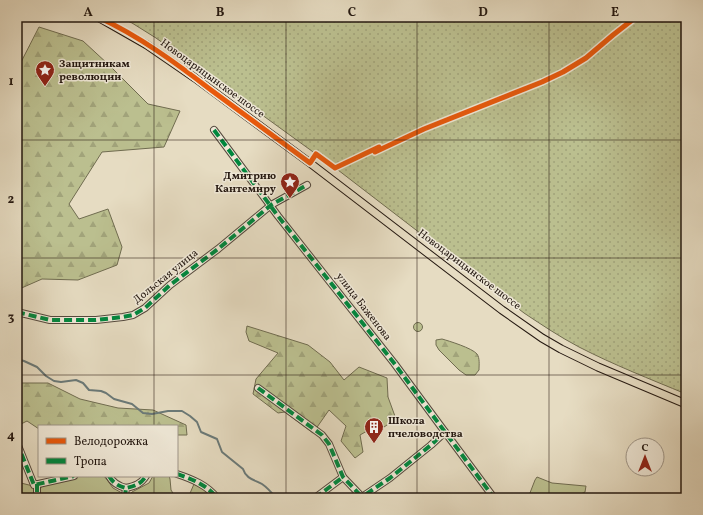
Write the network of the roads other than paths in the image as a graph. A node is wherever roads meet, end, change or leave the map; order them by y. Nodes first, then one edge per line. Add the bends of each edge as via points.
1 (98, 17) edge
2 (214, 130) dead end
3 (307, 185) dead end
4 (270, 205) junction
5 (17, 312) edge
6 (258, 388) dead end
7 (686, 404) edge
8 (445, 432) junction
9 (17, 443) edge
10 (178, 474) edge
11 (69, 477) edge
12 (110, 477) edge
13 (145, 477) edge
14 (343, 477) junction
15 (37, 484) junction
16 (126, 488) junction
17 (38, 497) edge
18 (124, 498) edge
19 (217, 498) edge
20 (315, 498) edge
21 (320, 498) edge
22 (363, 498) edge
23 (494, 498) edge

1 - 7 main road, Новоцарицынское шоссе via 147,45 195,78 542,338 586,362
2 - 4 street, улица Баженова
3 - 4 street, Дольская улица
4 - 5 street, Дольская улица via 145,308 133,315 96,320 50,320
4 - 8 street, улица Баженова
6 - 14 street via 322,435 329,444
8 - 22 street
8 - 23 street, улица Баженова
9 - 15 street via 34,485
10 - 19 street via 202,485
11 - 15 street
12 - 16 street via 112,482
13 - 16 street via 136,485
14 - 20 street
14 - 22 street
15 - 17 street
16 - 18 street
21 - 22 street

